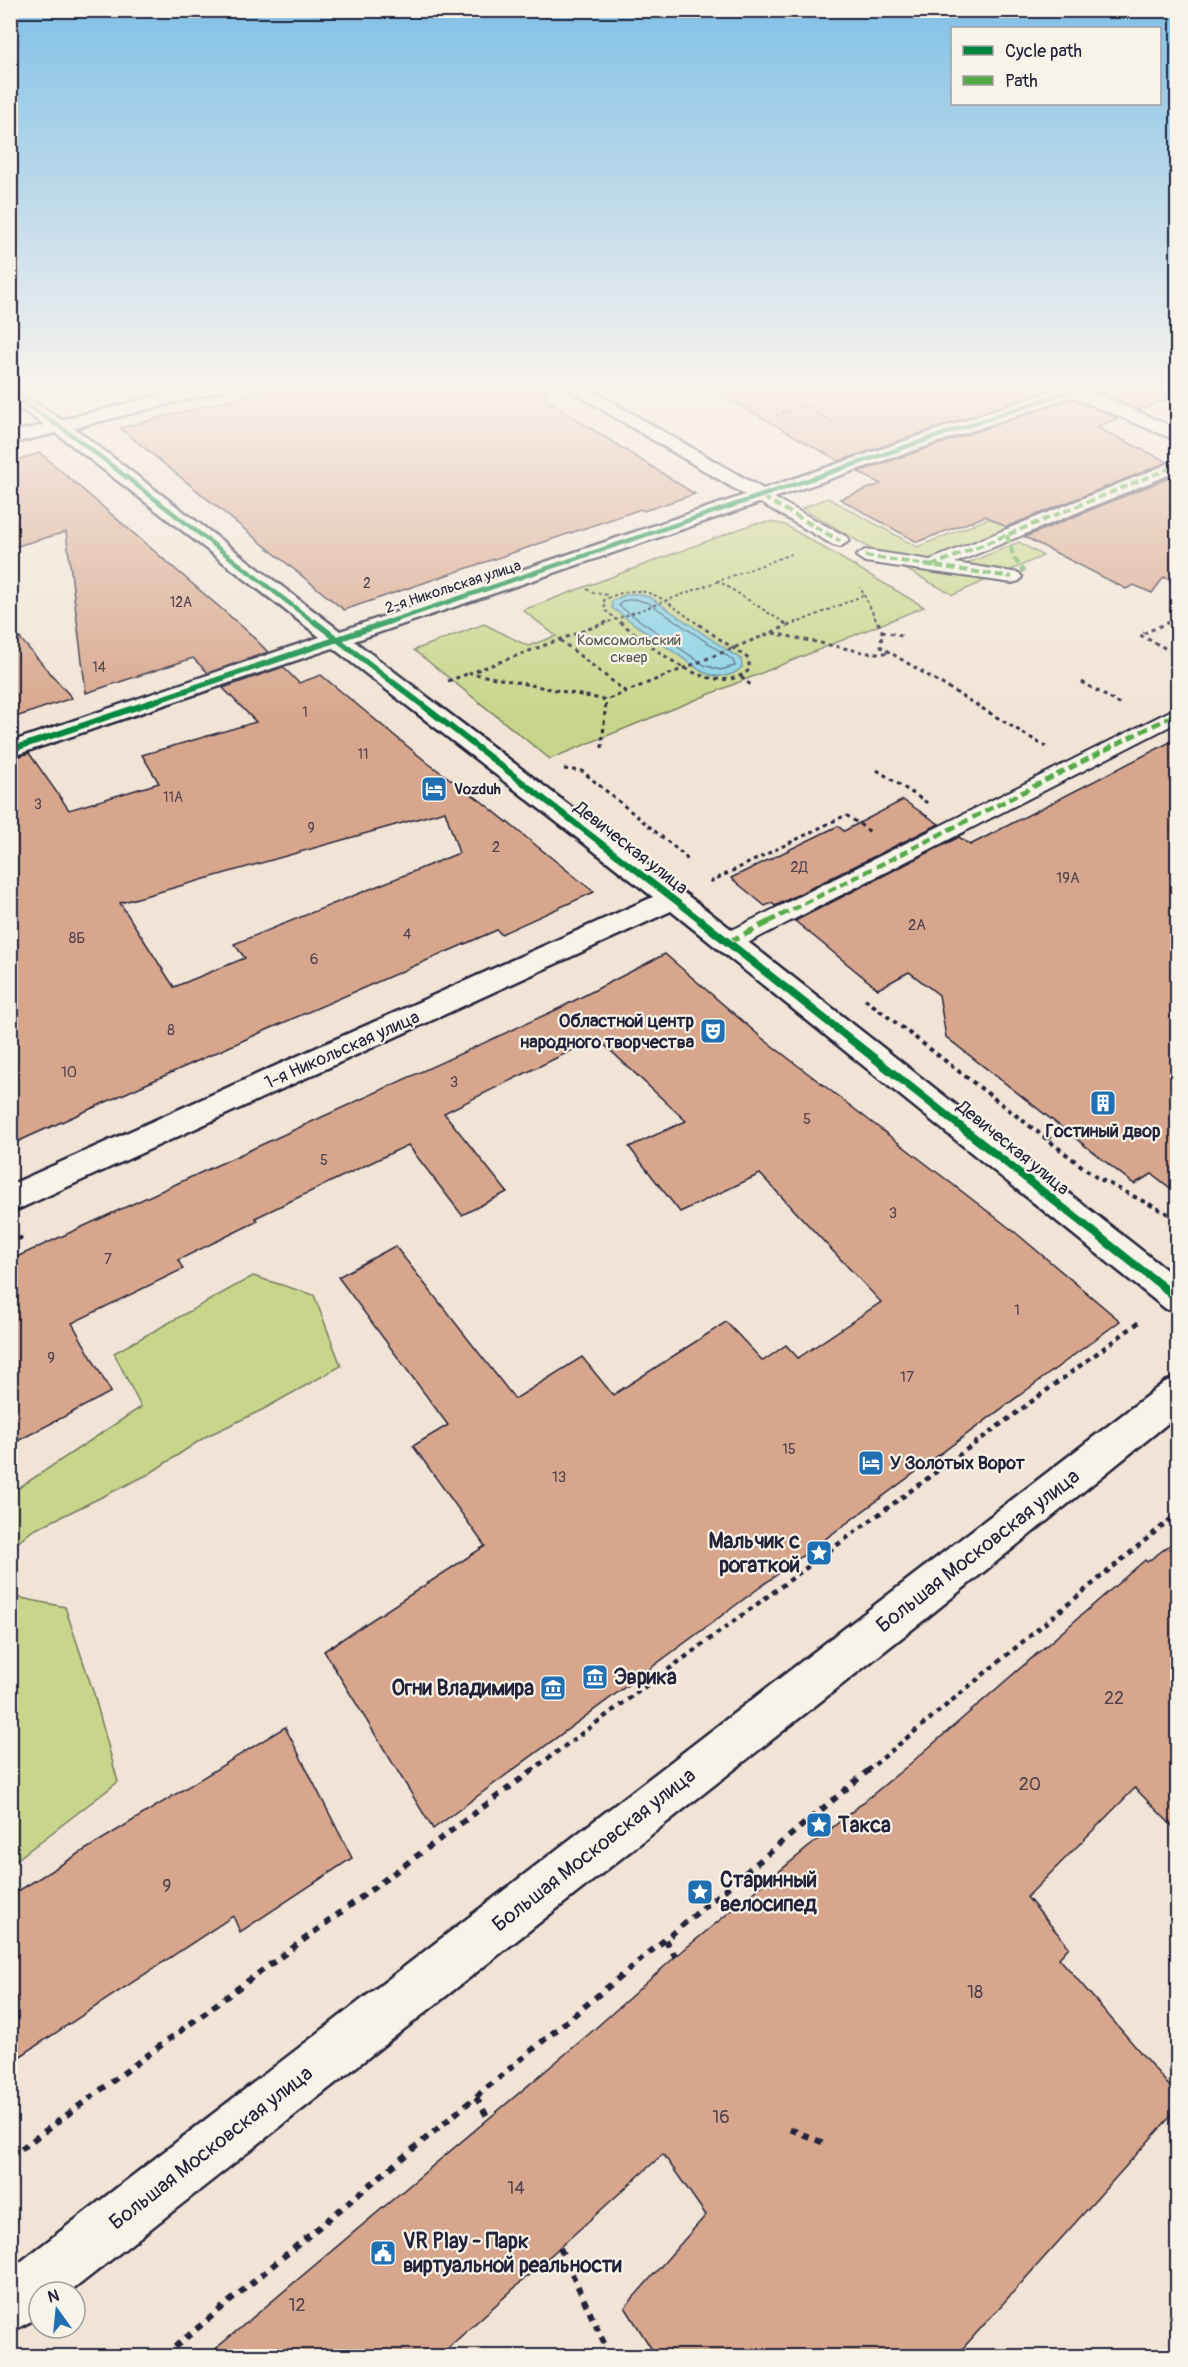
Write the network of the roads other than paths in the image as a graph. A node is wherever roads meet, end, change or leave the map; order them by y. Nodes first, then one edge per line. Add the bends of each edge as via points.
1 (151, 496) edge
2 (1101, 496) edge
3 (763, 497) joint
4 (840, 541) dead end
5 (865, 556) dead end
6 (931, 566) junction
7 (1012, 577) dead end
8 (335, 639) junction
9 (1178, 713) edge
10 (10, 750) edge
11 (673, 899) junction
12 (729, 942) junction
13 (10, 1200) edge
14 (1178, 1299) edge
15 (1178, 1393) edge
16 (10, 2305) edge

1 - 8 street, Девическая улица
2 - 6 street
3 - 4 street
3 - 8 street, 2-я Никольская улица
5 - 6 street
6 - 7 street
8 - 10 street, 2-я Никольская улица
8 - 11 street, Девическая улица
9 - 12 street
11 - 12 street, Девическая улица
11 - 13 street, 1-я Никольская улица
12 - 14 street, Девическая улица
15 - 16 street, Большая Московская улица

